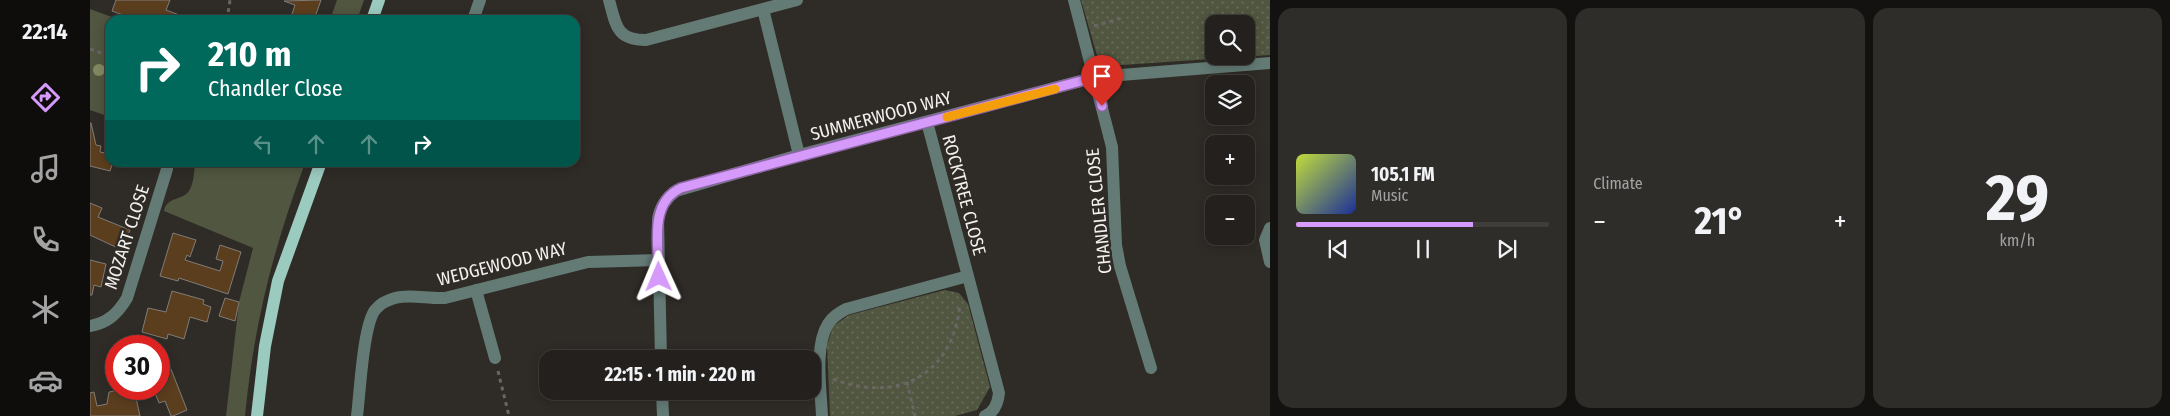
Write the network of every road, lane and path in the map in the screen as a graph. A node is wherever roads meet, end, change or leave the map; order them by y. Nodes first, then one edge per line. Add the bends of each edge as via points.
1 (230, 0) edge
2 (379, 0) edge
3 (480, 0) edge
4 (609, 0) edge
5 (797, 0) edge
6 (1074, 0) edge
7 (763, 9) junction
8 (228, 15) edge
9 (374, 15) edge
10 (475, 15) edge
11 (1122, 18) dead end
12 (1082, 29) junction
13 (90, 49) edge
14 (105, 54) edge
15 (1270, 63) edge
16 (1096, 77) junction
17 (927, 122) junction
18 (799, 155) junction
19 (319, 167) edge
20 (168, 169) dead end
21 (1270, 228) edge
22 (659, 260) junction
23 (1270, 262) edge
24 (962, 278) junction
25 (476, 290) junction
26 (90, 326) edge
27 (661, 350) edge
28 (820, 350) edge
29 (495, 358) joint
30 (1151, 368) dead end
31 (821, 372) edge
32 (907, 382) junction
33 (821, 394) edge
34 (662, 400) edge
35 (257, 416) edge
36 (357, 416) edge
37 (509, 416) edge
38 (663, 416) edge
39 (822, 416) edge
40 (915, 416) edge
41 (985, 416) edge

1 - 8 path
2 - 9 main road
3 - 10 street
4 - 7 street via 622,34 632,40 646,40
5 - 7 street
6 - 12 street, CHANDLER CLOSE
7 - 18 street
11 - 12 path
12 - 16 street, CHANDLER CLOSE
13 - 14 path
15 - 16 street, SUMMERWOOD WAY
16 - 17 street, SUMMERWOOD WAY
16 - 30 street, CHANDLER CLOSE via 1113,156 1116,245 1124,284
17 - 18 street, SUMMERWOOD WAY
17 - 24 street, ROCKTREE CLOSE
18 - 22 street, SUMMERWOOD WAY via 676,191 669,196 659,214
19 - 35 main road via 278,281 265,346
20 - 26 street, MOZART CLOSE via 127,298 113,316
21 - 23 street via 1265,240
22 - 25 street, WEDGEWOOD WAY via 588,262
22 - 27 street, SUMMERWOOD WAY
24 - 28 street, ROCKTREE CLOSE via 846,309 827,324
24 - 32 path via 960,307 950,345 932,369
24 - 41 street, ROCKTREE CLOSE via 999,393 995,408
25 - 29 street
25 - 36 street, WEDGEWOOD WAY via 444,298 394,298 375,310 367,330
29 - 37 path
31 - 32 path via 862,388
32 - 40 path
33 - 39 street, ROCKTREE CLOSE
34 - 38 street

